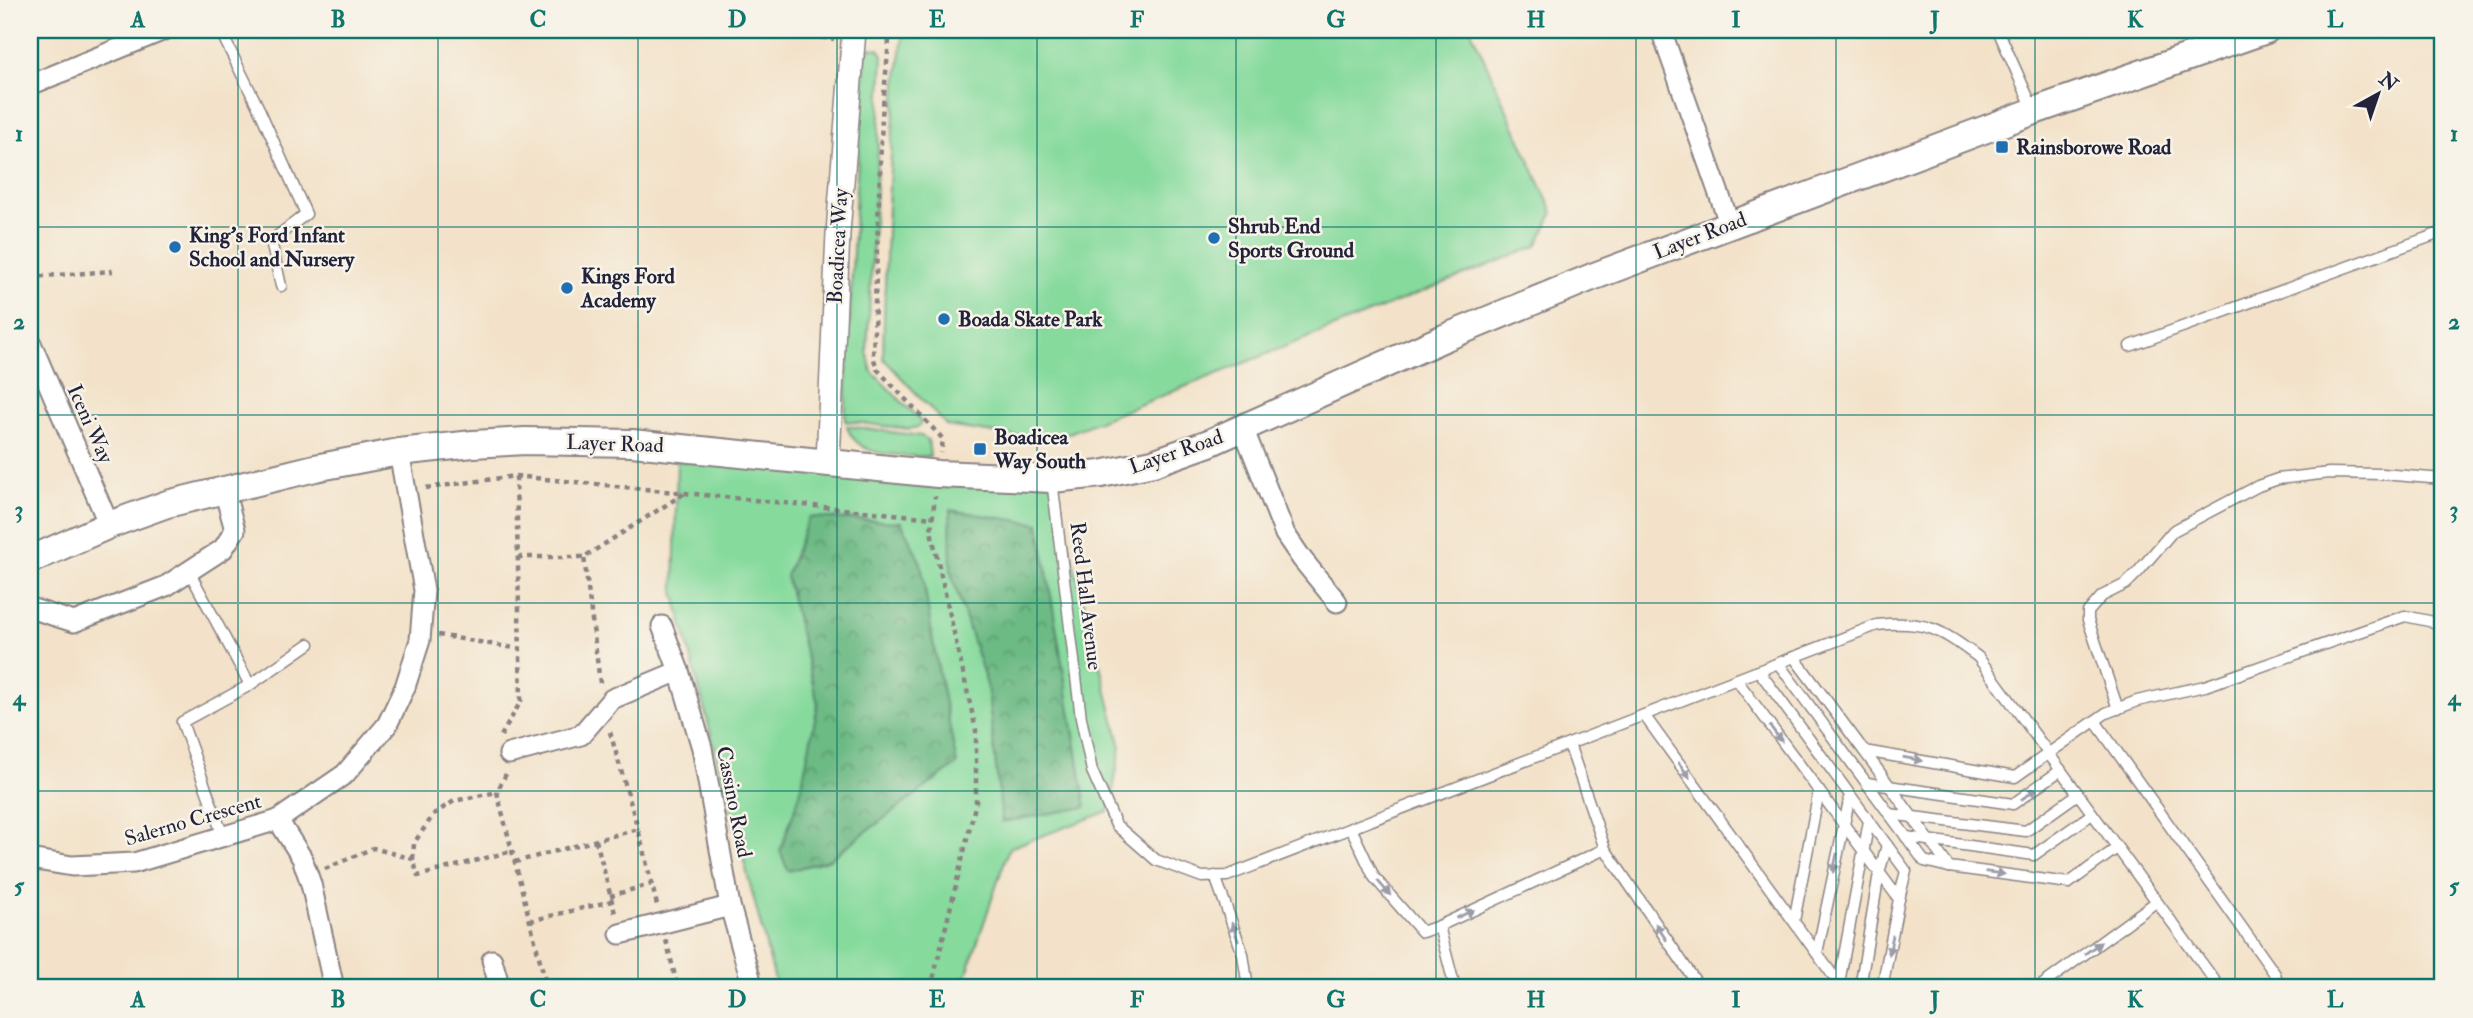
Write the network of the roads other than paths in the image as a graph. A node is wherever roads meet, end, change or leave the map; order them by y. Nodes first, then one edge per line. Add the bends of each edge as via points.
1 (164, 30) edge
2 (220, 30) edge
3 (854, 30) edge
4 (1661, 30) edge
5 (1998, 30) edge
6 (2266, 30) edge
7 (30, 85) edge
8 (2034, 111) junction
9 (1730, 225) junction
10 (2443, 232) edge
11 (281, 286) dead end
12 (30, 341) edge
13 (2130, 346) dead end
14 (1243, 428) junction
15 (399, 452) junction
16 (828, 462) junction
17 (1052, 479) junction
18 (2443, 479) edge
19 (224, 490) junction
20 (109, 524) junction
21 (30, 560) edge
22 (189, 571) junction
23 (1337, 602) dead end
24 (30, 608) edge
25 (2443, 624) edge
26 (662, 626) dead end
27 (309, 644) dead end
28 (1794, 657) junction
29 (1778, 663) junction
30 (679, 671) junction
31 (1759, 671) junction
32 (1736, 679) junction
33 (250, 685) junction
34 (2118, 709) junction
35 (1644, 715) junction
36 (2095, 721) junction
37 (1569, 744) junction
38 (1864, 751) junction
39 (2048, 753) junction
40 (509, 754) dead end
41 (2061, 770) junction
42 (1867, 783) junction
43 (1890, 787) junction
44 (1819, 791) junction
45 (2078, 794) junction
46 (1850, 796) junction
47 (1889, 814) junction
48 (2092, 814) junction
49 (1912, 816) junction
50 (278, 820) junction
51 (1869, 821) junction
52 (1843, 824) junction
53 (1350, 828) junction
54 (223, 836) junction
55 (1906, 837) junction
56 (1928, 840) junction
57 (1887, 845) junction
58 (2117, 848) junction
59 (1605, 849) junction
60 (1862, 849) junction
61 (30, 859) edge
62 (1948, 867) junction
63 (1879, 873) junction
64 (1215, 876) junction
65 (1899, 900) junction
66 (2156, 902) junction
67 (730, 906) junction
68 (1794, 921) junction
69 (1439, 926) junction
70 (620, 934) road end
71 (1816, 953) junction
72 (492, 960) dead end
73 (1840, 986) edge
74 (334, 988) edge
75 (500, 988) edge
76 (753, 988) edge
77 (1248, 988) edge
78 (1455, 988) edge
79 (1700, 988) edge
80 (1860, 988) edge
81 (1882, 988) edge
82 (2038, 988) edge
83 (2220, 988) edge
84 (2276, 988) edge

1 - 7 street
2 - 11 lane via 306,214 271,241
3 - 16 street, Boadicea Way via 838,233
4 - 9 street
5 - 8 lane
6 - 8 main road, Layer Road
8 - 9 main road, Layer Road
9 - 14 main road, Layer Road via 1539,299
10 - 13 lane
12 - 20 street, Iceni Way
14 - 17 main road, Layer Road via 1153,463
14 - 23 street via 1285,534
15 - 16 main road, Layer Road via 525,441 632,443
15 - 19 main road, Layer Road
15 - 50 street, Salerno Crescent via 424,590 421,632 405,687 387,725 345,774
16 - 17 main road, Layer Road via 938,474
17 - 64 lane, Reed Hall Avenue via 1091,771 1116,825 1156,860 1202,877
18 - 34 lane via 2342,473 2278,479 2173,531 2126,584 2102,596 2088,612
19 - 20 main road, Layer Road
19 - 22 street via 235,530 223,549
20 - 21 main road, Layer Road
22 - 24 street via 166,586 75,622
22 - 33 lane
25 - 34 lane via 2405,616 2206,686
26 - 30 street, Cassino Road
27 - 33 lane
28 - 29 lane
28 - 38 lane
28 - 39 lane via 1877,625 1904,622 1929,627 1979,657
29 - 31 lane
29 - 42 lane
30 - 40 street via 612,699 581,734
30 - 67 street, Cassino Road via 702,748
31 - 32 lane
31 - 46 lane
32 - 35 lane
32 -> 44 lane
33 - 54 lane via 181,722
34 - 36 lane
35 - 37 lane
35 -> 68 lane
36 - 39 lane
36 - 84 lane via 2276,974
37 - 53 lane
37 - 59 lane
38 -> 39 lane via 2015,777
38 - 43 lane
39 - 41 lane
43 -> 41 lane via 2014,804
41 - 45 lane
42 - 43 lane
42 - 47 lane
43 - 49 lane
44 - 52 lane
44 - 68 lane
45 - 48 lane
45 - 49 lane via 2026,831
46 - 51 lane
46 - 52 lane
47 - 49 lane
47 - 55 lane
48 - 56 lane via 2034,855
48 - 58 lane
49 - 56 lane
50 - 54 street, Salerno Crescent
50 - 74 street via 302,858
51 - 57 lane
51 - 60 lane
52 - 60 lane
52 -> 71 lane
53 - 64 lane via 1227,876
53 -> 69 lane via 1374,877 1422,932
54 - 61 street, Salerno Crescent via 134,863 72,866
55 - 56 lane
55 - 62 lane via 1924,861
56 - 62 lane
57 - 63 lane
57 - 65 lane via 1906,871
62 -> 58 lane via 2070,883
58 - 66 lane
69 -> 59 lane
79 -> 59 lane
60 - 63 lane
60 - 73 lane
63 - 65 lane
63 - 80 lane
77 -> 64 lane via 1242,954
65 -> 81 lane
82 -> 66 lane
66 - 83 lane
67 - 70 street
67 - 76 street, Cassino Road
68 - 71 lane
69 - 78 lane
71 - 73 lane
72 - 75 street

